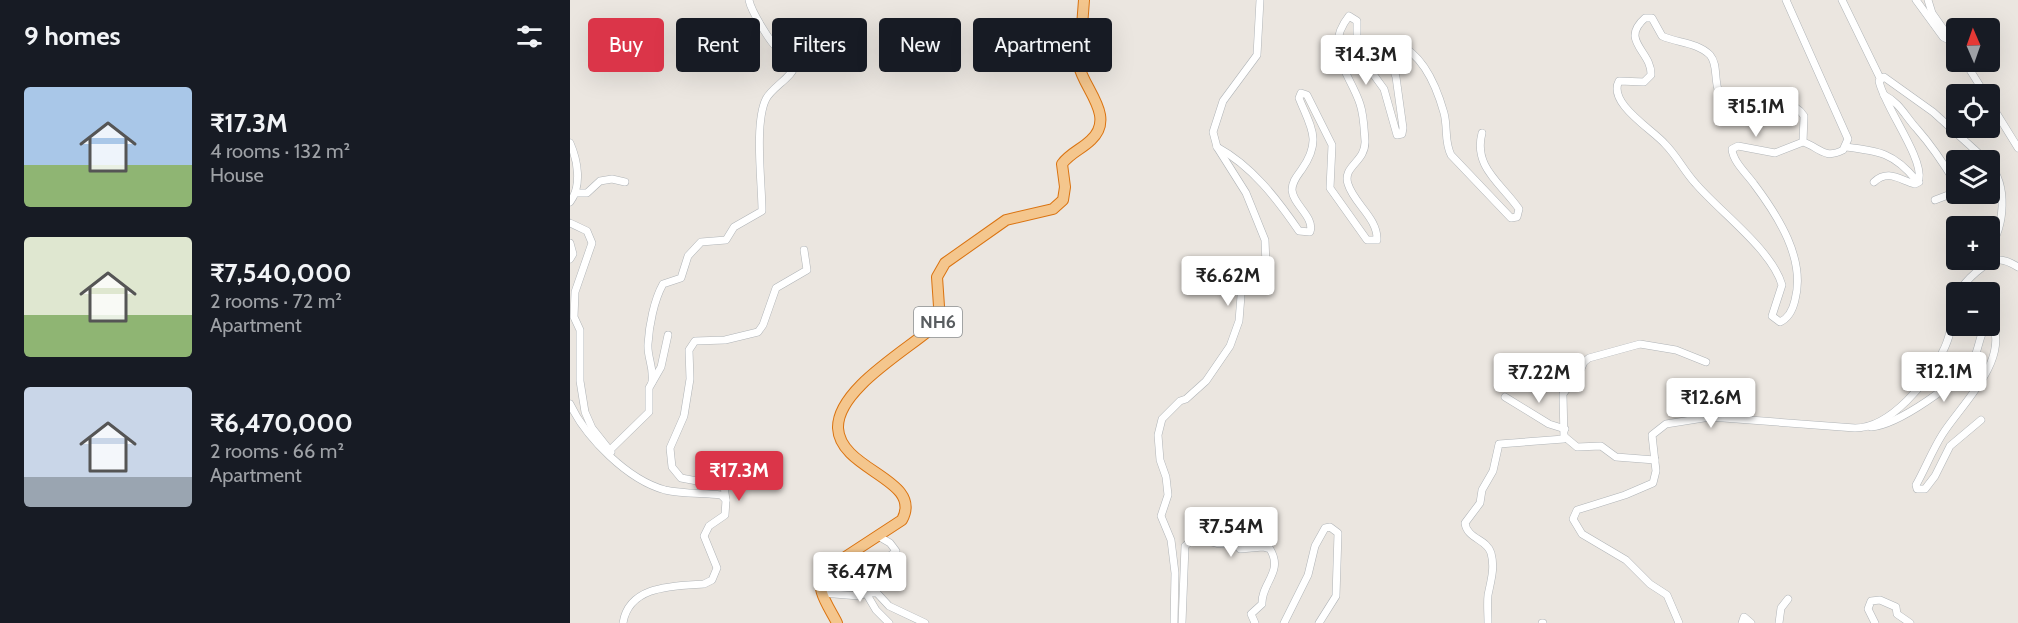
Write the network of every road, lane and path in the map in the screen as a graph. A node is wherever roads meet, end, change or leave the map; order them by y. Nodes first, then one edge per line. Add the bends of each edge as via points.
1 (749, 0) edge
2 (1084, 0) edge
3 (1260, 0) edge
4 (1786, 0) edge
5 (1842, 0) edge
6 (1916, 0) edge
7 (1928, 0) edge
8 (1946, 33) edge
9 (1946, 39) edge
10 (1880, 78) junction
11 (1882, 93) junction
12 (2000, 119) edge
13 (1482, 134) dead end
14 (1803, 142) junction
15 (570, 143) edge
16 (1217, 147) junction
17 (1846, 147) junction
18 (2018, 148) edge
19 (1974, 150) edge
20 (1946, 168) edge
21 (570, 172) edge
22 (1919, 179) junction
23 (625, 182) dead end
24 (1874, 182) dead end
25 (2000, 185) edge
26 (576, 189) junction
27 (1946, 196) edge
28 (1935, 200) dead end
29 (570, 202) edge
30 (1999, 216) edge
31 (570, 223) edge
32 (570, 243) edge
33 (804, 250) dead end
34 (570, 259) edge
35 (2000, 260) edge
36 (2018, 267) edge
37 (1982, 270) edge
38 (1968, 282) edge
39 (668, 335) dead end
40 (1948, 336) edge
41 (1983, 336) edge
42 (1995, 336) edge
43 (1706, 362) dead end
44 (652, 382) junction
45 (1505, 397) dead end
46 (570, 404) edge
47 (1981, 420) dead end
48 (1866, 427) junction
49 (1565, 433) junction
50 (610, 450) junction
51 (615, 459) junction
52 (1655, 460) junction
53 (726, 500) junction
54 (878, 536) junction
55 (822, 592) junction
56 (866, 593) junction
57 (1788, 599) dead end
58 (623, 623) edge
59 (837, 623) edge
60 (890, 623) edge
61 (925, 623) edge
62 (1174, 623) edge
63 (1182, 623) edge
64 (1255, 623) edge
65 (1284, 623) edge
66 (1319, 623) edge
67 (1488, 623) edge
68 (1679, 623) edge
69 (1742, 623) edge
70 (1751, 623) edge
71 (1779, 623) edge
72 (1875, 623) edge
73 (1910, 623) edge

1 - 44 street via 753,14 772,43 791,57 795,65 764,104 762,211 734,227 726,240 701,242 688,256 681,278 663,284 647,345 654,368
2 - 54 highway, NH6 via 1079,66 1099,105 1100,123 1093,139 1062,164 1064,200 1053,209 1006,220 945,263 937,277 940,321 900,350 856,391 838,420 838,431 848,453 904,495 906,512 902,520
3 - 16 street via 1257,55 1220,107 1213,132
4 - 17 street via 1847,135
5 - 10 street
6 - 9 street
7 - 8 street
10 - 11 street
10 - 19 street via 1905,90
11 - 20 street via 1899,104
11 - 22 street via 1912,154
12 - 18 street
13 - 16 street via 1479,155 1519,208 1517,216 1511,218 1451,155 1446,145 1444,113 1423,64 1397,44 1386,51 1396,78 1403,128 1402,134 1397,135 1384,89 1357,52 1357,21 1349,16 1338,44 1338,60 1360,104 1365,144 1362,158 1348,172 1347,182 1375,229 1377,240 1367,240 1330,188 1332,145 1307,94 1299,96 1312,130 1314,148 1294,180 1292,191 1311,225 1310,232 1299,231 1263,185
14 - 14 street via 1775,153 1737,146 1732,149 1733,158 1756,186 1789,240 1797,268 1798,287 1790,315 1780,322 1772,316 1782,285 1770,262 1695,184 1664,142 1619,98 1619,81 1644,82 1651,75 1634,37 1635,28 1645,18 1652,18 1665,37 1706,52 1714,62 1719,92 1736,109 1788,104 1796,107 1804,116
14 - 17 street via 1824,154
15 - 26 street via 577,162
16 - 62 street via 1246,193 1262,232 1267,258 1264,268 1242,283 1239,321 1222,360 1206,381 1170,410 1160,426 1157,441 1168,495 1161,516 1173,547
17 - 22 street via 1881,152
21 - 26 street
22 - 24 street via 1915,184 1891,176 1879,177
23 - 26 street via 596,182 587,193
25 - 30 street
26 - 29 street
27 - 28 street
31 - 50 street via 587,231 592,243 575,292 573,317 580,335 585,412
32 - 34 street
33 - 53 street via 807,270 776,288 758,332 725,340 694,341 689,350 688,399 670,448 671,462 681,478 724,486
35 - 36 street
37 - 38 street
39 - 44 street via 661,367
40 - 48 street via 1943,351 1901,405
41 - 48 street via 1972,362 1941,390 1893,422
42 - 47 street via 1992,358 1981,382 1943,433 1917,489 1925,489 1950,446
43 - 49 street via 1670,348 1637,344 1586,360 1563,394
44 - 50 street via 647,398 649,412
45 - 49 street
46 - 51 street via 578,422
48 - 52 street via 1710,417 1678,421 1654,432
49 - 52 street via 1577,447 1600,446 1616,457
49 - 67 street via 1561,440 1499,444 1480,501 1465,521 1469,534 1488,547 1491,555
50 - 51 street
51 - 53 street via 646,483 662,489 721,495
52 - 68 street via 1655,478 1649,486 1580,507 1573,519 1582,534 1626,560 1667,595
53 - 58 street via 725,515 709,526 704,536 717,568 712,580 651,590 629,605
54 - 55 highway, NH6 via 824,572 819,581
54 - 56 street via 896,551 870,567 864,582
55 - 56 street via 859,596
55 - 59 highway
56 - 60 street
56 - 61 street via 877,593 889,606
57 - 71 street via 1781,608
63 - 64 street via 1185,546 1204,539 1224,544 1233,541 1240,549 1263,547 1274,555 1275,572 1262,604 1251,614
65 - 66 street via 1308,575 1319,535 1330,527 1338,533 1337,588
69 - 70 street via 1744,617
72 - 73 street via 1868,609 1871,601 1876,600 1896,607 1897,614

